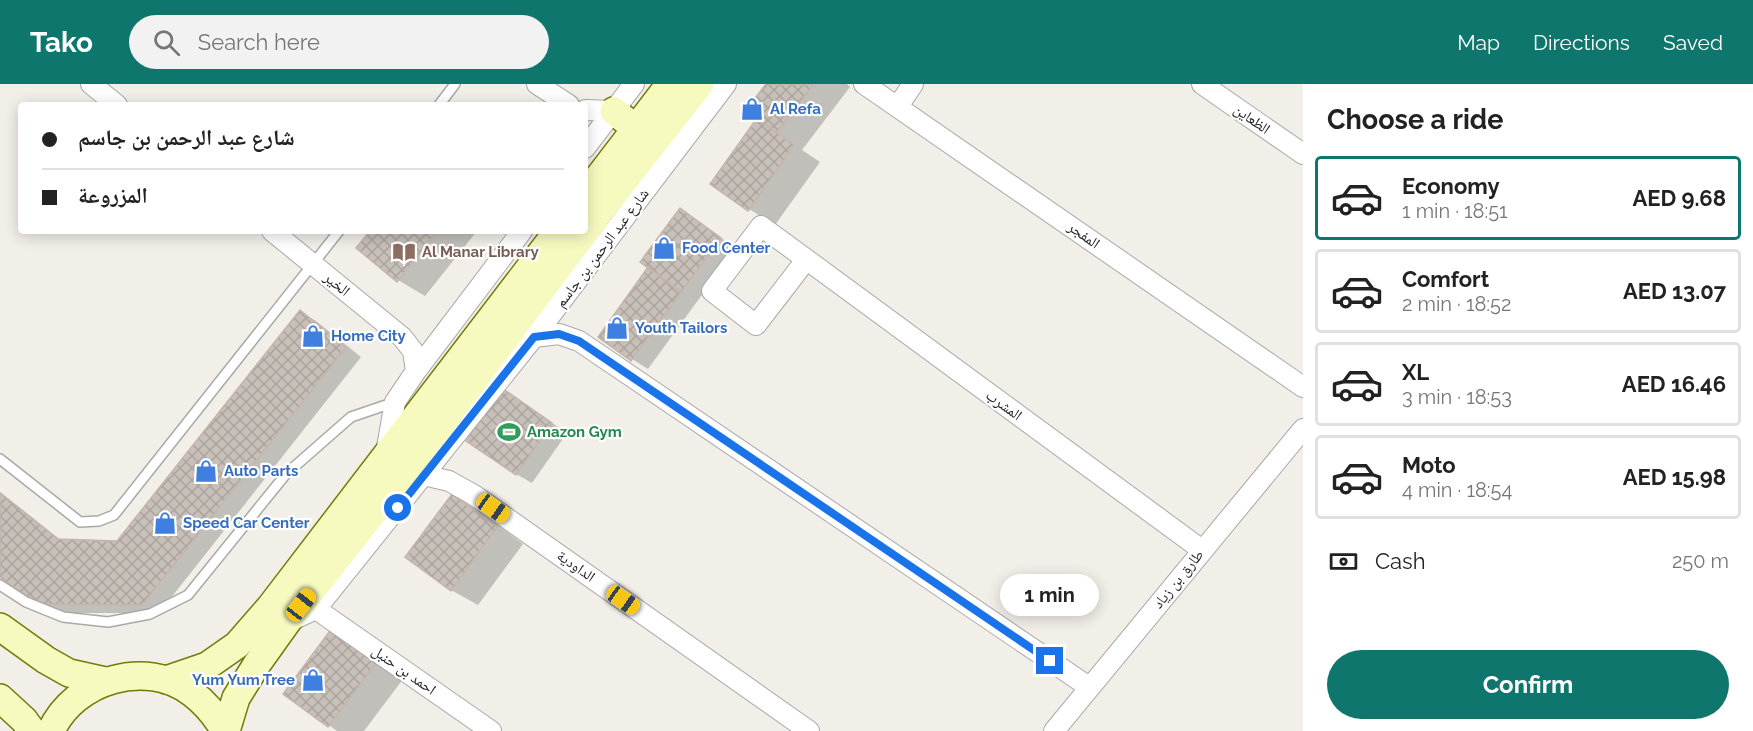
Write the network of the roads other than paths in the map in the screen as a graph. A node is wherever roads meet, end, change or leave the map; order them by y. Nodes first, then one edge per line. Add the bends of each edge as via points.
1 (91, 84) edge
2 (455, 84) edge
3 (634, 84) edge
4 (670, 84) edge
5 (700, 84) edge
6 (726, 84) edge
7 (864, 84) edge
8 (913, 84) edge
9 (1202, 84) edge
10 (549, 95) edge
11 (113, 102) edge
12 (441, 102) edge
13 (564, 102) edge
14 (897, 106) junction
15 (588, 110) edge
16 (614, 111) junction
17 (635, 128) junction
18 (588, 144) edge
19 (1303, 154) edge
20 (593, 202) edge
21 (276, 234) edge
22 (337, 234) edge
23 (520, 234) edge
24 (556, 234) edge
25 (571, 234) edge
26 (806, 260) junction
27 (313, 265) junction
28 (565, 297) junction
29 (442, 336) junction
30 (402, 337) junction
31 (534, 337) junction
32 (579, 341) junction
33 (416, 370) junction
34 (1303, 387) edge
35 (395, 402) junction
36 (1303, 429) edge
37 (386, 455) junction
38 (0, 459) edge
39 (424, 475) junction
40 (1202, 550) junction
41 (0, 585) edge
42 (316, 609) junction
43 (287, 622) junction
44 (0, 627) edge
45 (166, 680) junction
46 (105, 681) junction
47 (1089, 687) junction
48 (0, 698) edge
49 (32, 731) edge
50 (51, 731) edge
51 (226, 731) edge
52 (490, 731) edge
53 (809, 731) edge
54 (1054, 731) edge

1 - 11 street
2 - 12 lane
3 - 16 street
4 - 17 main road
5 - 20 main road, شارع عبد الرحمن بن جاسم
6 - 28 street, شارع عبد الرحمن بن جاسم
7 - 14 street, المفجر
8 - 14 street
9 - 19 street, الظعاين
10 - 13 street
14 - 34 street, المفجر
15 - 16 street
16 - 17 main road
16 - 18 street
17 - 20 main road
21 - 27 street, الخير
22 - 27 lane
23 - 29 street
24 - 37 main road
25 - 43 main road, شارع عبد الرحمن بن جاسم via 416,458
26 - 26 street, المشرب via 761,226 711,291 756,326
26 - 40 street, المشرب
27 - 30 street, الخير
27 - 38 lane via 114,515 80,522
28 - 31 street, شارع عبد الرحمن بن جاسم
28 - 32 street via 568,321
29 - 30 street via 421,340
29 - 33 street
30 - 33 street, الخير via 413,351
31 - 32 street via 559,334
31 - 39 street, شارع عبد الرحمن بن جاسم
32 - 47 street
33 - 35 street
35 - 37 street
35 - 41 lane via 351,417 286,474 188,595 150,614 108,622 63,617 26,602
36 - 40 street, طارق بن زياد
37 - 45 main road via 237,645 207,666
39 - 42 street, شارع عبد الرحمن بن جاسم
39 - 53 street, الداودية via 449,481 474,495
40 - 47 street, طارق بن زياد
42 - 43 street, شارع عبد الرحمن بن جاسم
42 - 52 street, احمد بن حنبل
43 - 51 main road, شارع عبد الرحمن بن جاسم via 236,698
44 - 46 main road via 69,673
45 - 46 main road via 125,676
45 - 51 main road via 191,691 211,709
46 - 50 main road via 78,696
47 - 54 street, طارق بن زياد
48 - 49 main road

